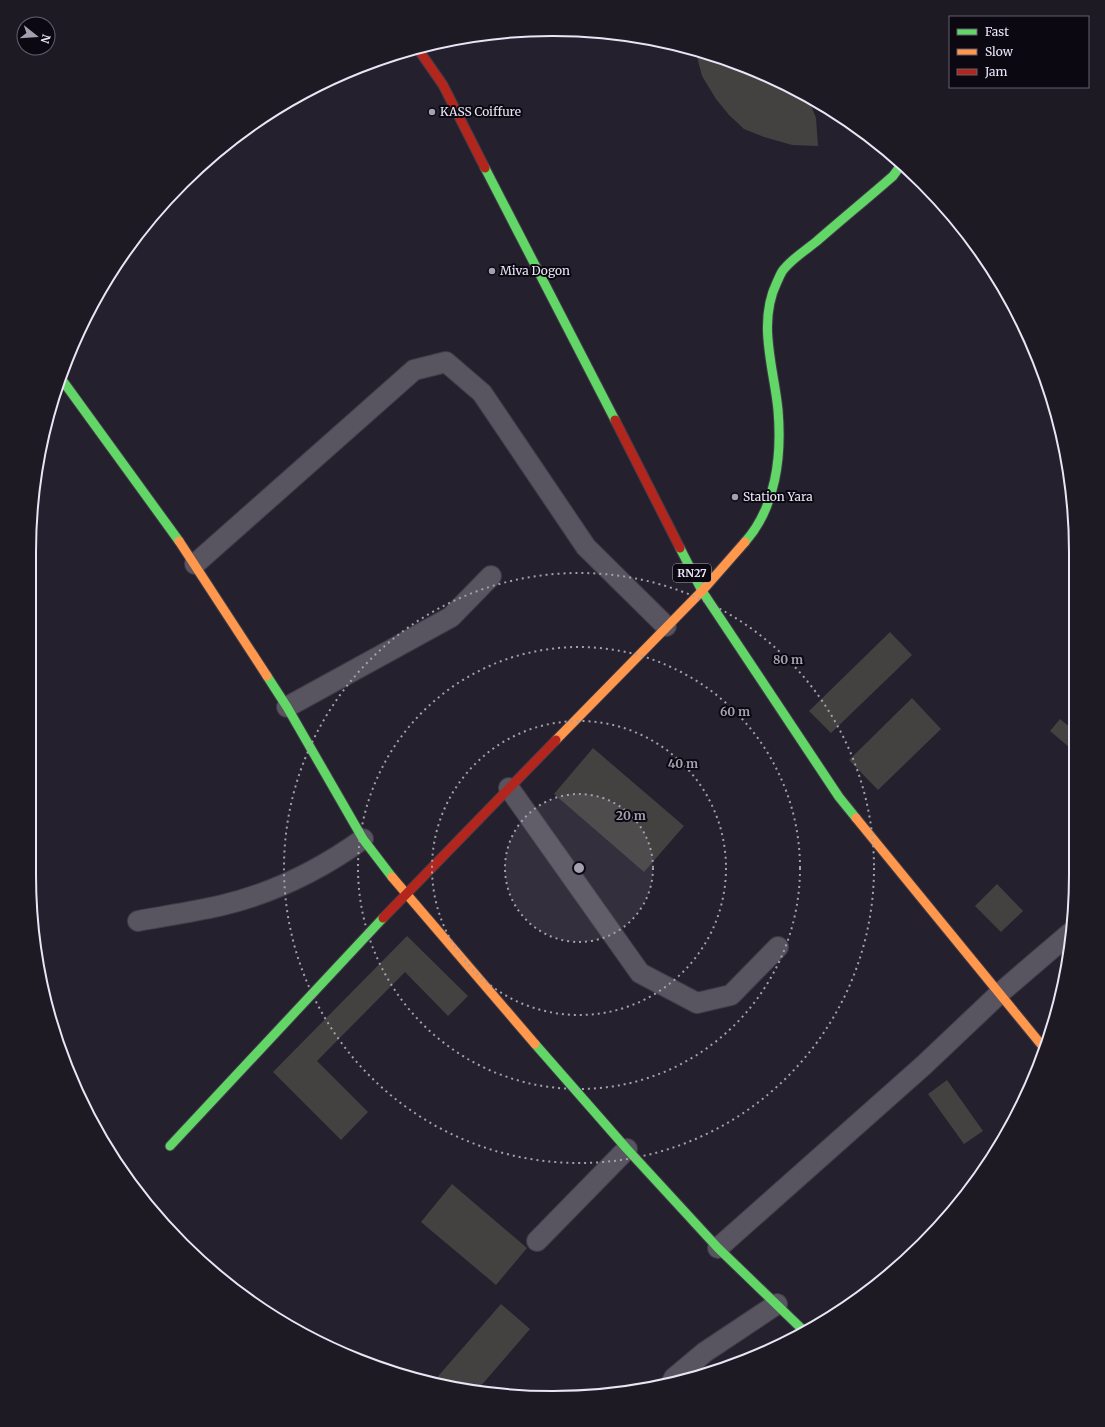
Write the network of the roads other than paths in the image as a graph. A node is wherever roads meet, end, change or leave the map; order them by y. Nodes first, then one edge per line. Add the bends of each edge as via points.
1 (421, 53) edge
2 (898, 169) edge
3 (64, 383) edge
4 (195, 564) junction
5 (491, 576) dead end
6 (702, 591) junction
7 (666, 626) junction
8 (287, 707) junction
9 (509, 788) junction
10 (363, 839) junction
11 (405, 894) junction
12 (138, 921) dead end
13 (1065, 937) edge
14 (778, 946) dead end
15 (1000, 993) junction
16 (1041, 1044) edge
17 (170, 1146) dead end
18 (627, 1149) junction
19 (536, 1241) dead end
20 (718, 1248) junction
21 (777, 1304) junction
22 (801, 1328) edge
23 (678, 1375) edge

1 - 6 main road, RN27 via 443,85
2 - 6 main road via 784,269 772,293 767,318 778,410 780,446 777,473 754,532
3 - 4 main road
4 - 7 street via 414,370 446,362 482,393 586,547
4 - 8 main road
5 - 8 street via 451,617
6 - 7 main road
6 - 15 main road, RN27 via 839,797
7 - 9 main road
8 - 10 main road
9 - 11 main road
9 - 14 street via 640,973 697,1002 731,995
10 - 11 main road
10 - 12 street via 337,858 303,876 260,893 221,905
11 - 17 main road
11 - 18 main road
13 - 15 street
15 - 16 main road, RN27
15 - 20 street via 924,1065
18 - 19 street
18 - 20 main road
20 - 21 main road
21 - 22 main road
21 - 23 street via 705,1352

